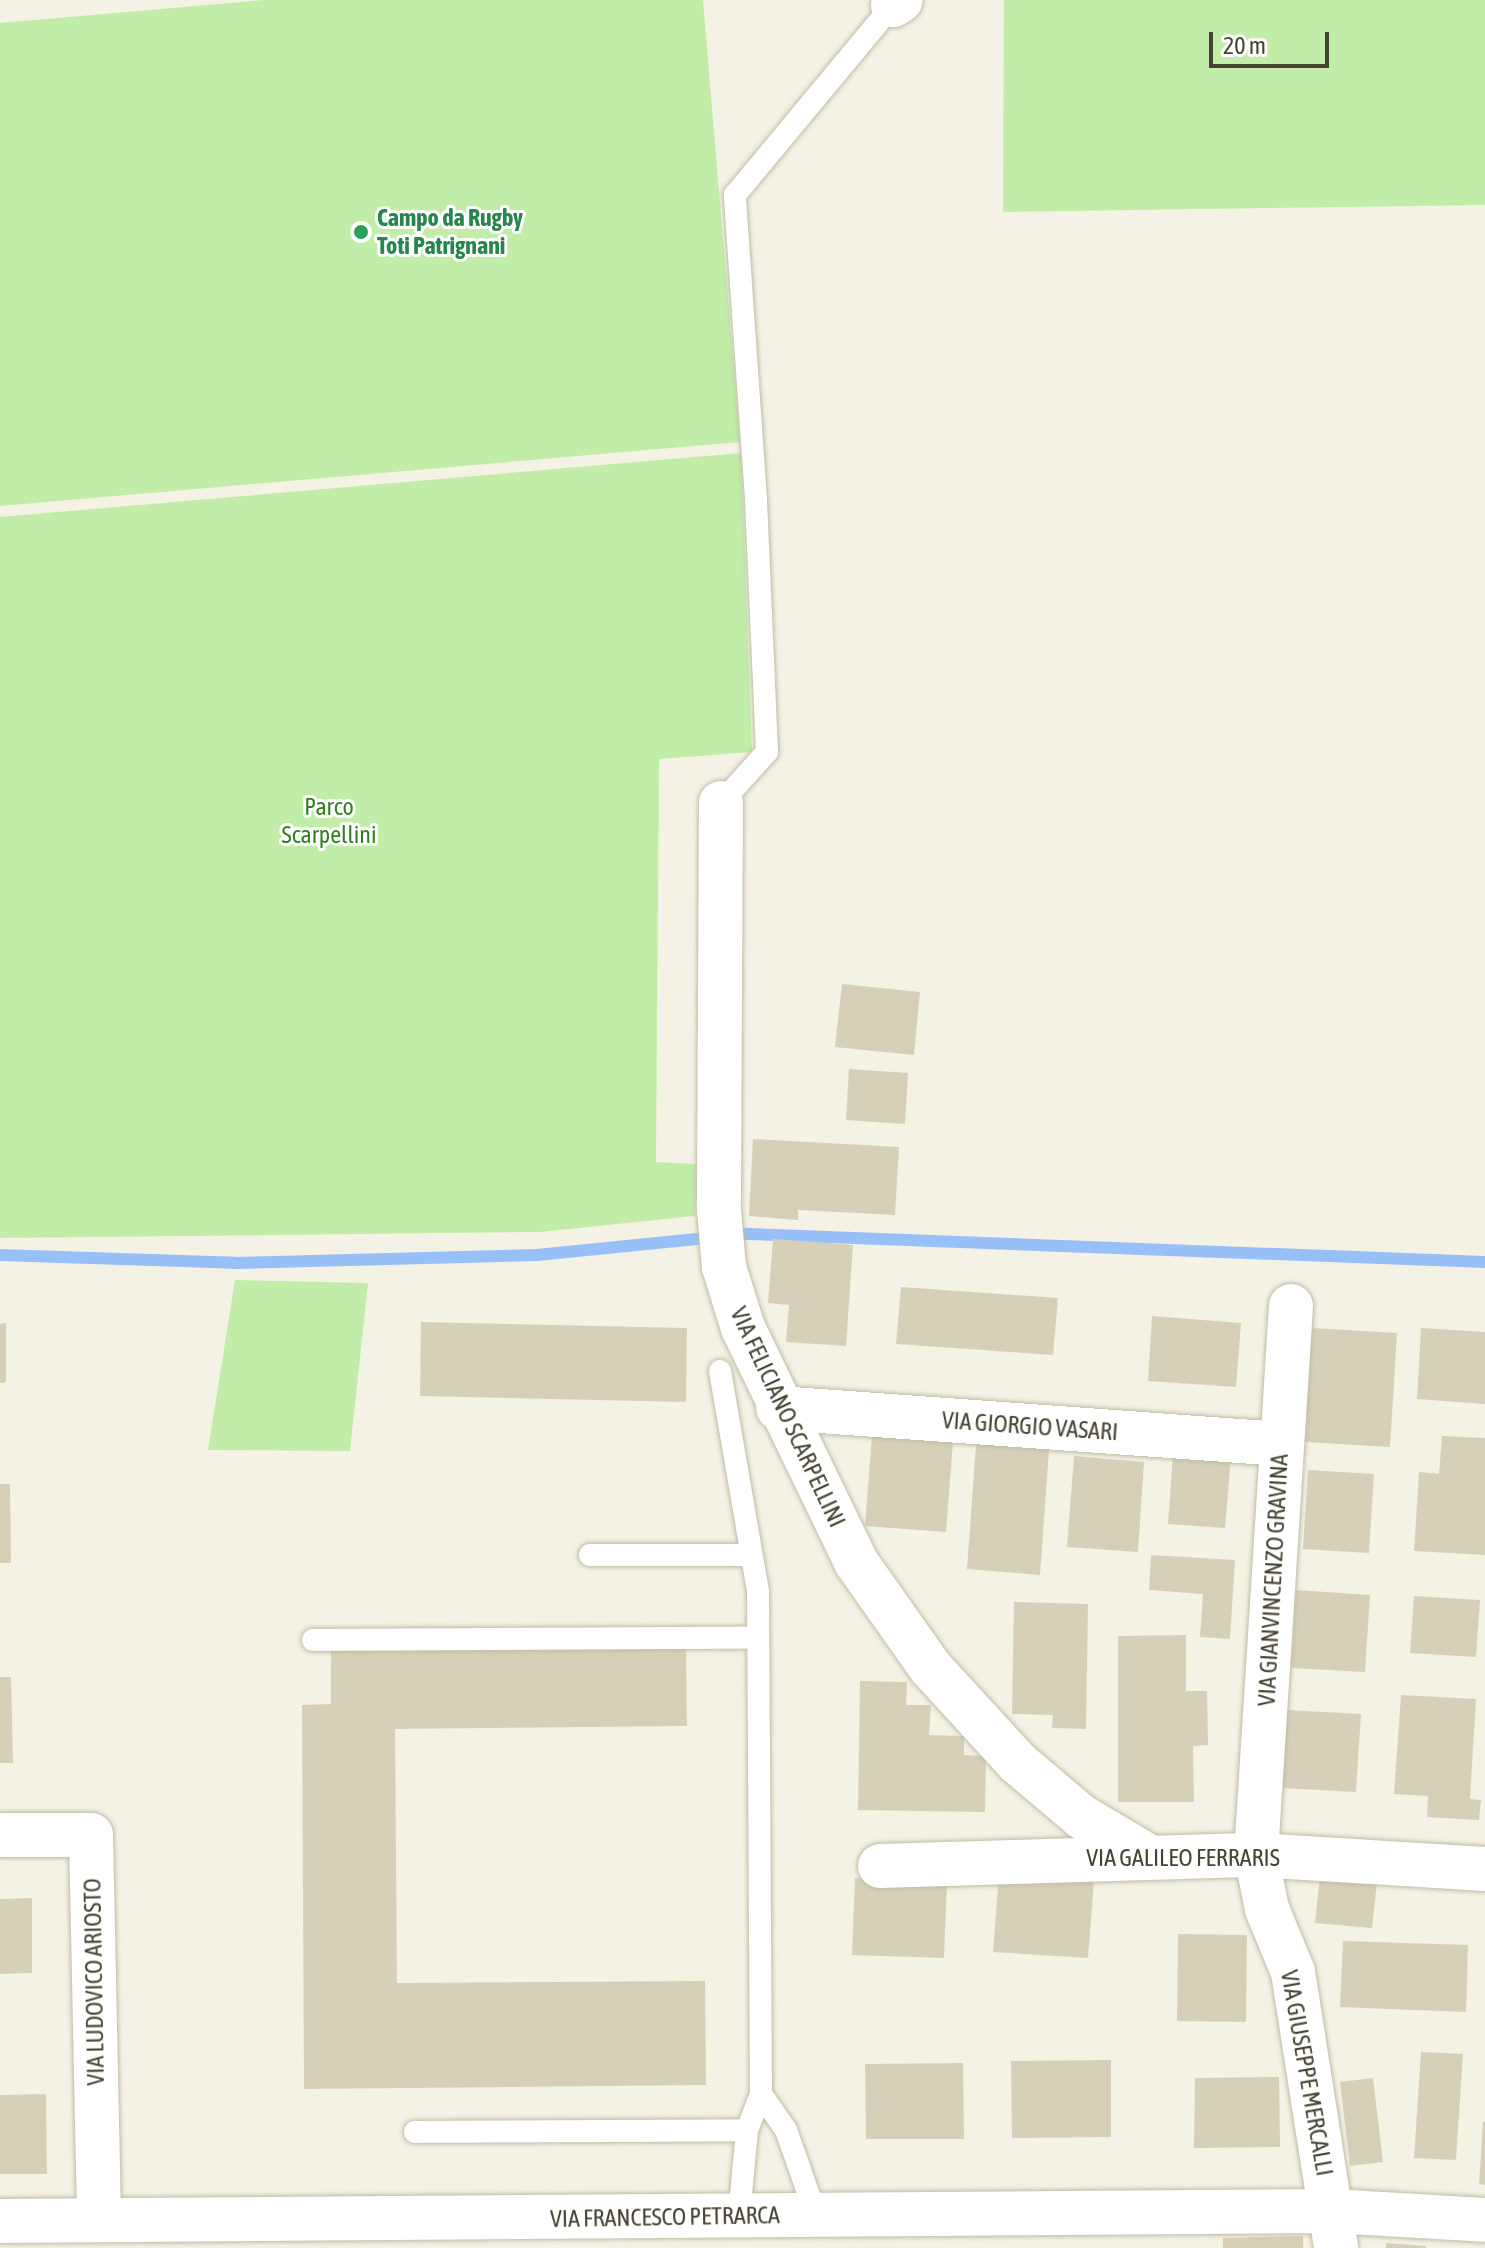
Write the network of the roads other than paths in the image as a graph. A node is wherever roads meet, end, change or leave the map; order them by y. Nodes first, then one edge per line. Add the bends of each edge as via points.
1 (897, 2) edge
2 (721, 803) joint
3 (1291, 1306) dead end
4 (720, 1371) dead end
5 (778, 1408) junction
6 (1281, 1444) junction
7 (590, 1555) dead end
8 (751, 1555) junction
9 (758, 1638) junction
10 (313, 1640) dead end
11 (0, 1835) edge
12 (1256, 1855) junction
13 (1148, 1856) junction
14 (880, 1866) dead end
15 (1485, 1869) edge
16 (761, 2094) junction
17 (747, 2130) junction
18 (415, 2132) dead end
19 (816, 2215) junction
20 (739, 2217) junction
21 (1485, 2220) edge
22 (0, 2221) edge
23 (72, 2230) edge
24 (1333, 2230) edge

1 - 2 lane via 735,195 767,752
2 - 5 street, VIA FELICIANO SCARPELLINI via 719,1210 724,1267 743,1328
3 - 6 street, VIA GIANVINCENZO GRAVINA
4 - 8 lane
5 - 6 street, VIA GIORGIO VASARI
5 - 13 street, VIA FELICIANO SCARPELLINI via 856,1562 930,1667 1018,1763 1082,1817
6 - 12 street, VIA GIANVINCENZO GRAVINA
7 - 8 lane
8 - 9 lane
9 - 10 lane
9 - 16 lane
11 - 23 street, VIA LUDOVICO ARIOSTO via 91,1835
12 - 13 street, VIA GALILEO FERRARIS
12 - 15 street, VIA GALILEO FERRARIS
12 - 24 street, VIA GIUSEPPE MERCALLI via 1267,1909 1293,1972
13 - 14 street, VIA GALILEO FERRARIS
16 - 17 lane
16 - 19 lane via 786,2130
17 - 18 lane
17 - 20 lane
19 - 20 street, VIA FRANCESCO PETRARCA
19 - 24 street, VIA FRANCESCO PETRARCA
20 - 23 street, VIA FRANCESCO PETRARCA
21 - 24 street, VIA FRANCESCO PETRARCA
22 - 23 street, VIA FRANCESCO PETRARCA

